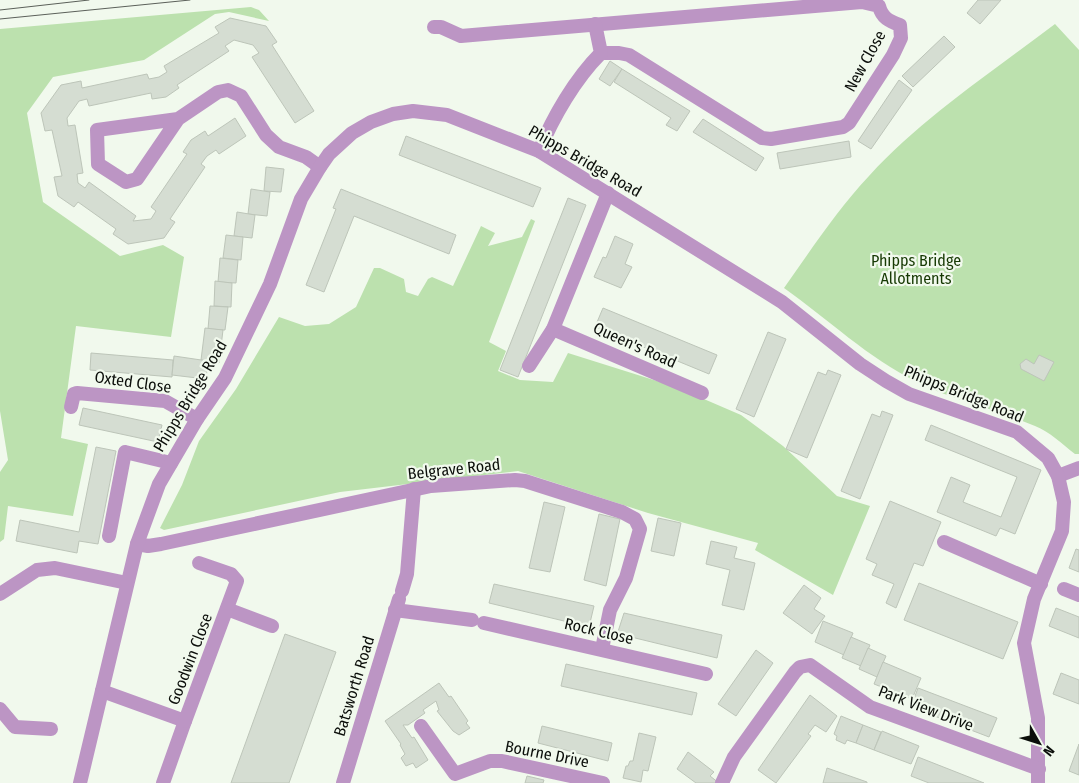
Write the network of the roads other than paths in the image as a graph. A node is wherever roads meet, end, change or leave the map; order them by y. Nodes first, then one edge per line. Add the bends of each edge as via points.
1 (595, 24) junction
2 (434, 27) dead end
3 (601, 53) junction
4 (178, 118) junction
5 (539, 151) junction
6 (320, 167) junction
7 (608, 193) junction
8 (553, 329) junction
9 (529, 366) dead end
10 (702, 393) dead end
11 (70, 408) dead end
12 (197, 419) junction
13 (171, 463) junction
14 (1079, 468) edge
15 (1058, 476) junction
16 (414, 489) junction
17 (109, 536) dead end
18 (944, 542) dead end
19 (137, 544) junction
20 (199, 563) dead end
21 (127, 583) junction
22 (1040, 584) junction
23 (1064, 589) dead end
24 (0, 594) edge
25 (1079, 595) edge
26 (399, 600) junction
27 (227, 609) junction
28 (272, 626) dead end
29 (602, 649) junction
30 (706, 674) dead end
31 (102, 691) junction
32 (0, 709) edge
33 (185, 721) junction
34 (421, 726) dead end
35 (51, 728) dead end
36 (1039, 769) junction
37 (567, 779) edge
38 (80, 783) edge
39 (163, 783) edge
40 (343, 783) edge
41 (603, 783) edge
42 (722, 783) edge
43 (1038, 783) edge

1 - 2 street, New Close via 461,36
1 - 3 street
1 - 3 street, New Close via 862,2 879,6 880,13 887,20 900,25 901,38 849,123 771,139 762,138 629,55
3 - 5 street via 571,92
4 - 4 street via 137,179 126,182 98,164 96,130
4 - 6 street via 218,92 235,92 241,96 266,135 279,147 306,157
5 - 6 street, Phipps Bridge Road via 447,115 413,111 393,114 352,133
5 - 7 street, Phipps Bridge Road
6 - 12 street, Phipps Bridge Road via 302,199 270,284 225,378
7 - 8 street
7 - 15 street, Phipps Bridge Road via 782,302 886,381 909,394 1017,432 1048,458
8 - 9 street
8 - 10 street, Queen's Road
11 - 12 street, Oxted Close via 77,393 165,401
12 - 13 street, Phipps Bridge Road
13 - 17 street via 125,452
13 - 19 street, Phipps Bridge Road via 152,499
14 - 15 street
15 - 22 street, Phipps Bridge Road via 1064,502 1062,531
16 - 19 street, Belgrave Road via 161,544
16 - 26 street, Batsworth Road via 407,574
16 - 29 street, Belgrave Road via 515,480 622,512 635,519 640,529 626,578 610,610
18 - 22 street
19 - 21 street, Phipps Bridge Road
20 - 27 street, Goodwin Close via 231,574 237,581
21 - 24 street via 55,568 37,570
21 - 31 street, Phipps Bridge Road
22 - 36 street, Phipps Bridge Road via 1024,643 1038,718
23 - 25 street
26 - 29 street, Rock Close
26 - 40 street, Batsworth Road
27 - 28 street, Goodwin Close
27 - 33 street, Goodwin Close
29 - 30 street, Rock Close
31 - 33 street, Goodwin Close
31 - 38 street, Phipps Bridge Road
32 - 35 street via 16,727
33 - 39 street, Goodwin Close
34 - 37 street, Bourne Drive via 455,774 490,761 502,761
36 - 42 street, Park View Drive via 870,707 810,665 795,672 734,757
36 - 43 street, Phipps Bridge Road
37 - 41 street, Bourne Drive

